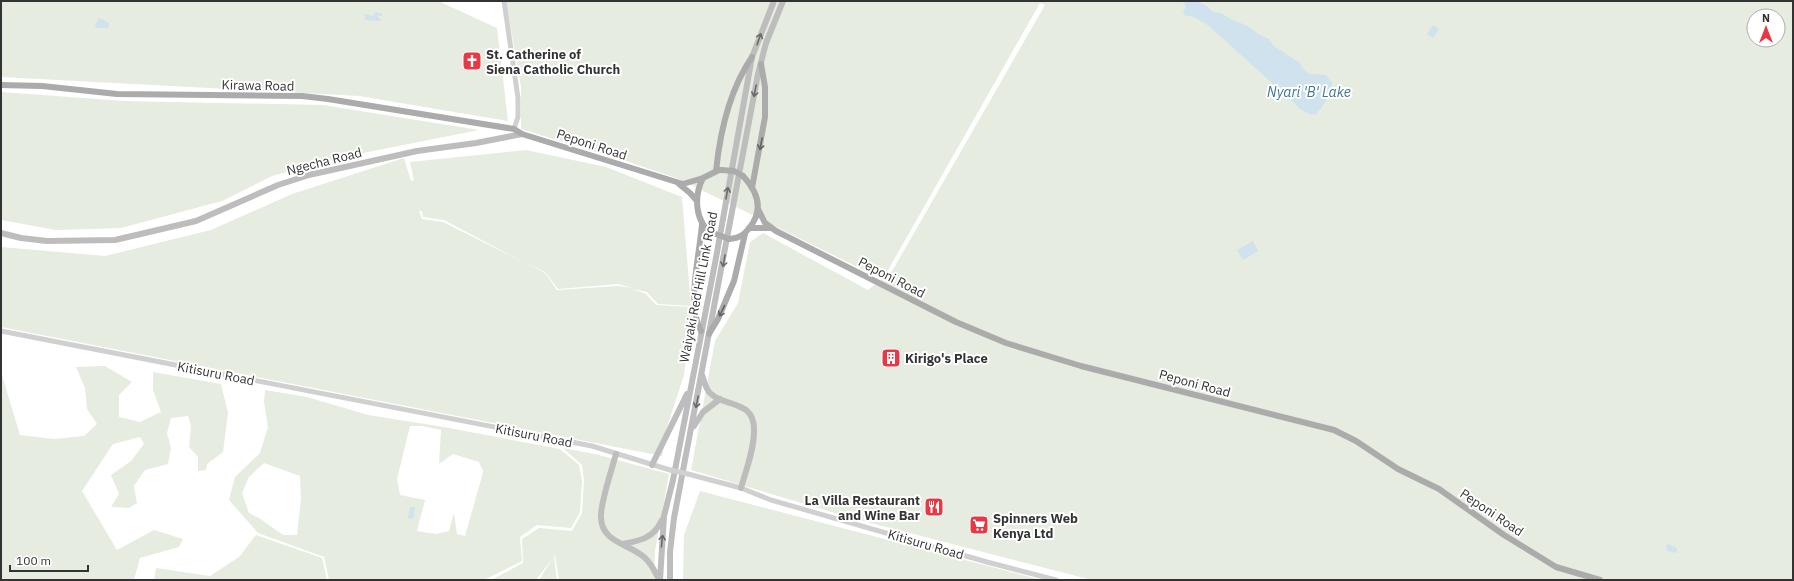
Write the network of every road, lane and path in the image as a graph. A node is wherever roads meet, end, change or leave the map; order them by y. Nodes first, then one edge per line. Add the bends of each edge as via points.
1 (504, 1) edge
2 (774, 1) edge
3 (783, 1) edge
4 (752, 57) junction
5 (761, 64) junction
6 (1, 85) edge
7 (514, 129) junction
8 (522, 134) junction
9 (718, 170) junction
10 (703, 178) junction
11 (677, 183) junction
12 (752, 188) junction
13 (696, 201) junction
14 (758, 209) junction
15 (702, 224) junction
16 (749, 228) junction
17 (771, 229) junction
18 (1, 233) edge
19 (745, 234) junction
20 (1, 331) edge
21 (701, 331) junction
22 (709, 334) junction
23 (702, 375) junction
24 (690, 387) junction
25 (720, 399) junction
26 (691, 431) junction
27 (616, 454) junction
28 (652, 465) junction
29 (741, 488) junction
30 (664, 516) junction
31 (622, 544) junction
32 (659, 580) edge
33 (670, 580) edge
34 (1056, 580) edge
35 (1600, 580) edge

1 - 7 street via 518,98 518,117
4 -> 2 main road, Waiyaki Red Hill Link Road
3 - 5 main road, Waiyaki Red Hill Link Road via 769,35
4 - 9 main road via 741,75 726,115
21 -> 4 main road, Waiyaki Red Hill Link Road
5 -> 12 main road via 765,87 765,117
5 -> 22 main road, Waiyaki Red Hill Link Road
6 - 7 main road, Kirawa Road via 42,86 117,94 311,97
7 - 8 main road
8 - 11 main road, Peponi Road
8 - 18 main road, Ngecha Road via 417,151 309,176 278,185 196,221 115,240 47,241
9 - 10 main road
9 - 12 main road, bridge via 734,171 743,176
10 - 11 main road, Peponi Road via 689,183
10 - 13 main road
11 - 13 main road, Peponi Road
12 - 14 main road
13 - 15 main road
14 - 16 main road
14 - 17 main road, Peponi Road
15 - 19 main road, bridge via 713,233 730,238
15 - 21 main road via 694,282 696,317
16 - 17 main road, Peponi Road
16 - 19 main road
17 - 35 main road, Peponi Road via 956,322 1006,343 1081,366 1334,430 1356,441 1398,469 1439,489 1504,535 1556,567
19 -> 22 main road via 734,282
20 - 27 street, Kitisuru Road via 592,446
21 - 24 main road, Waiyaki Red Hill Link Road
22 - 23 main road, Waiyaki Red Hill Link Road
23 - 25 main road via 708,391
23 -> 26 main road, Waiyaki Red Hill Link Road
24 - 28 main road
24 - 30 main road, Waiyaki Red Hill Link Road
25 - 26 main road via 703,412
25 - 29 main road via 739,405 746,410 753,422 753,443
26 - 33 main road, Waiyaki Red Hill Link Road via 671,540
27 - 28 street, Kitisuru Road
27 - 31 main road via 601,512 601,522 608,535
28 - 29 street, Kitisuru Road, bridge
29 - 34 street, Kitisuru Road via 771,500
30 - 31 main road via 650,536 640,541
32 -> 30 main road, Waiyaki Red Hill Link Road
31 - 32 main road via 648,561

